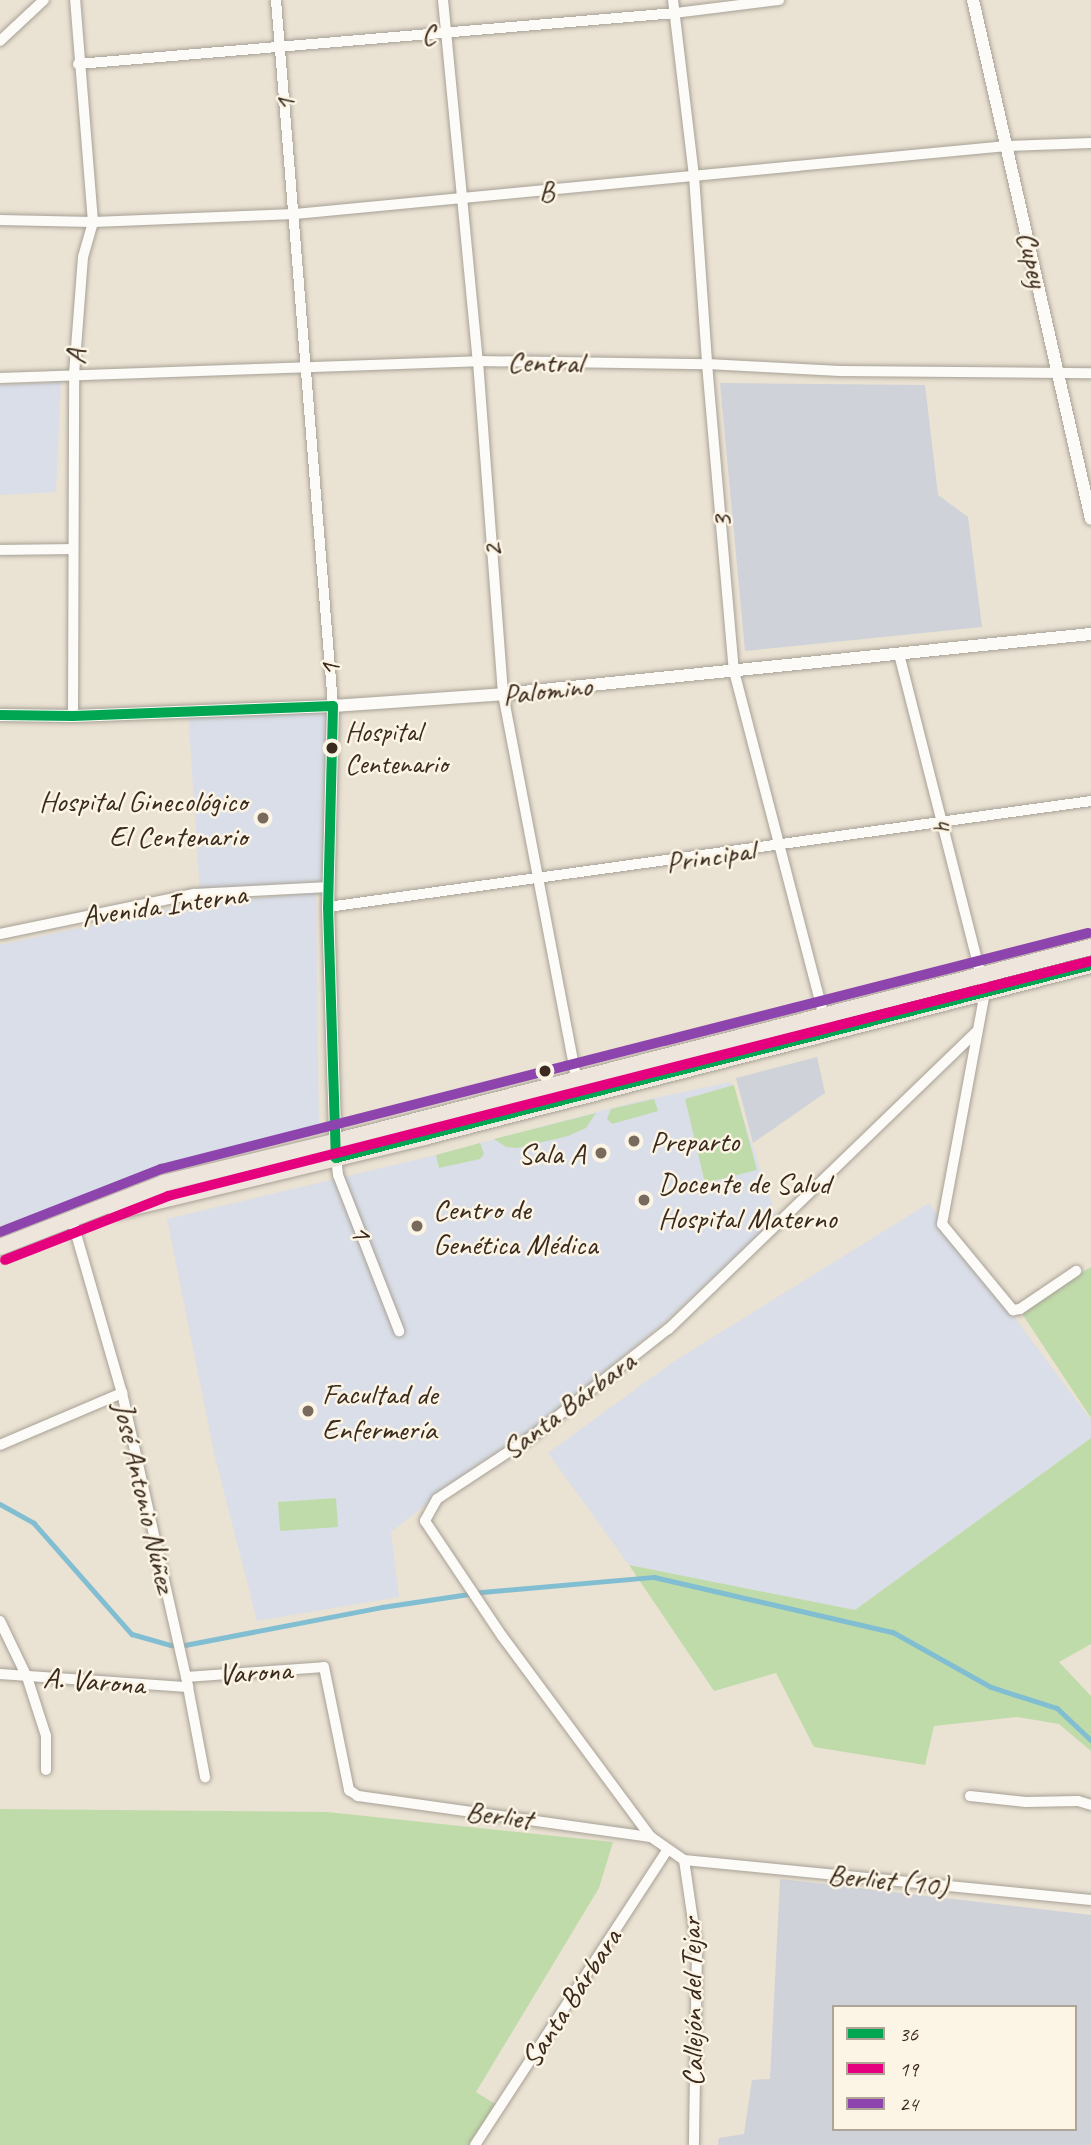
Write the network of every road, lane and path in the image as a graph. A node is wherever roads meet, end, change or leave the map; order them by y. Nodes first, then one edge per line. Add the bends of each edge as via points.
1 (44, 0) edge
2 (75, 0) edge
3 (276, 0) edge
4 (443, 0) edge
5 (673, 0) edge
6 (779, 0) edge
7 (973, 0) edge
8 (675, 13) junction
9 (446, 33) junction
10 (0, 41) edge
11 (279, 47) junction
12 (78, 64) junction
13 (1091, 142) edge
14 (1007, 146) junction
15 (694, 176) junction
16 (462, 200) junction
17 (295, 215) junction
18 (0, 220) edge
19 (93, 222) junction
20 (478, 361) junction
21 (706, 364) junction
22 (307, 365) junction
23 (1060, 373) junction
24 (1091, 373) edge
25 (74, 374) junction
26 (0, 378) edge
27 (1091, 519) edge
28 (0, 550) edge
29 (72, 550) junction
30 (1091, 634) edge
31 (899, 654) junction
32 (734, 671) junction
33 (503, 694) junction
34 (333, 706) junction
35 (0, 715) edge
36 (73, 716) junction
37 (1091, 801) edge
38 (942, 823) junction
39 (780, 846) junction
40 (536, 880) junction
41 (329, 887) junction
42 (328, 907) junction
43 (0, 934) edge
44 (1091, 947) edge
45 (1091, 965) edge
46 (982, 975) junction
47 (985, 992) junction
48 (824, 1016) junction
49 (976, 1031) junction
50 (828, 1033) junction
51 (576, 1079) junction
52 (581, 1096) junction
53 (335, 1150) junction
54 (77, 1219) junction
55 (0, 1247) edge
56 (1076, 1270) dead end
57 (399, 1331) dead end
58 (122, 1393) junction
59 (0, 1445) edge
60 (0, 1621) edge
61 (0, 1674) edge
62 (27, 1677) junction
63 (187, 1682) junction
64 (46, 1770) dead end
65 (205, 1777) dead end
66 (349, 1790) joint
67 (970, 1796) dead end
68 (1091, 1805) edge
69 (651, 1836) junction
70 (667, 1850) junction
71 (684, 1860) junction
72 (1091, 1900) edge
73 (475, 2145) edge
74 (694, 2145) edge

1 - 10 street
2 - 12 street, A
3 - 11 street, 1
4 - 9 street, 2
5 - 8 street, 3
6 - 8 street, C
7 - 14 street, Cupey
8 - 9 street, C
8 - 15 street, 3
9 - 11 street, C
9 - 16 street, 2
11 - 12 street, C
11 - 17 street, 1
12 - 19 street, A
13 - 14 street, B
14 - 15 street, B
14 - 23 street, Cupey
15 - 16 street, B
15 - 21 street, 3
16 - 17 street, B
16 - 20 street, 2
17 - 19 street, B
17 - 22 street, 1
18 - 19 street, B
19 - 25 street, A via 83,257
20 - 21 street, Central
20 - 22 street, Central
20 - 33 street, 2
21 - 23 street, Central via 840,371
21 - 32 street, 3
22 - 25 street, Central
22 - 34 street, 1
23 - 24 street, Central
23 - 27 street, Cupey
25 - 26 street, Central
25 - 29 street, A
28 - 29 street
29 - 36 street, A
30 - 31 street, Palomino
31 - 32 street, Palomino
31 - 38 street, 4
32 - 33 street, Palomino
32 - 39 street, 3
33 - 34 street, Palomino
33 - 40 street, 2
34 - 36 street, Palomino
34 - 41 street, 1
35 - 36 street, Palomino
37 - 38 street, Principal
38 - 39 street, Principal
38 - 46 street, 4
39 - 40 street, Principal
39 - 48 street, 3
40 - 42 street, Principal
40 - 51 street, 2
41 - 42 street, 1
41 - 43 street, Avenida Interna via 194,894
42 - 53 street, 1
44 - 46 main road
45 - 47 main road
46 - 47 street, 4
46 - 48 main road
47 - 49 street
47 - 50 main road
48 - 50 street, 3
48 - 51 main road
49 - 56 street via 942,1224 1013,1310
49 - 69 street, Santa Bárbara via 668,1329 534,1435 437,1499 425,1521
50 - 52 main road
51 - 52 street, 2
51 - 53 main road
52 - 53 main road
53 - 54 main road
53 - 57 street, 1 via 338,1175
54 - 55 main road
54 - 58 street, José Antonio Núñez
58 - 59 street
58 - 63 street, José Antonio Núñez
60 - 62 street
61 - 62 street, A. Varona
62 - 63 street, A. Varona
62 - 64 street via 46,1736
63 - 65 street, José Antonio Núñez
63 - 66 street, Varona via 324,1667
66 - 69 street, Berliet via 358,1796
67 - 68 street
69 - 70 street, Santa Bárbara
70 - 71 street, Santa Bárbara
70 - 73 street, Santa Bárbara
71 - 72 street, Berliet (10)
71 - 74 street, Callejón del Tejar via 697,1948

